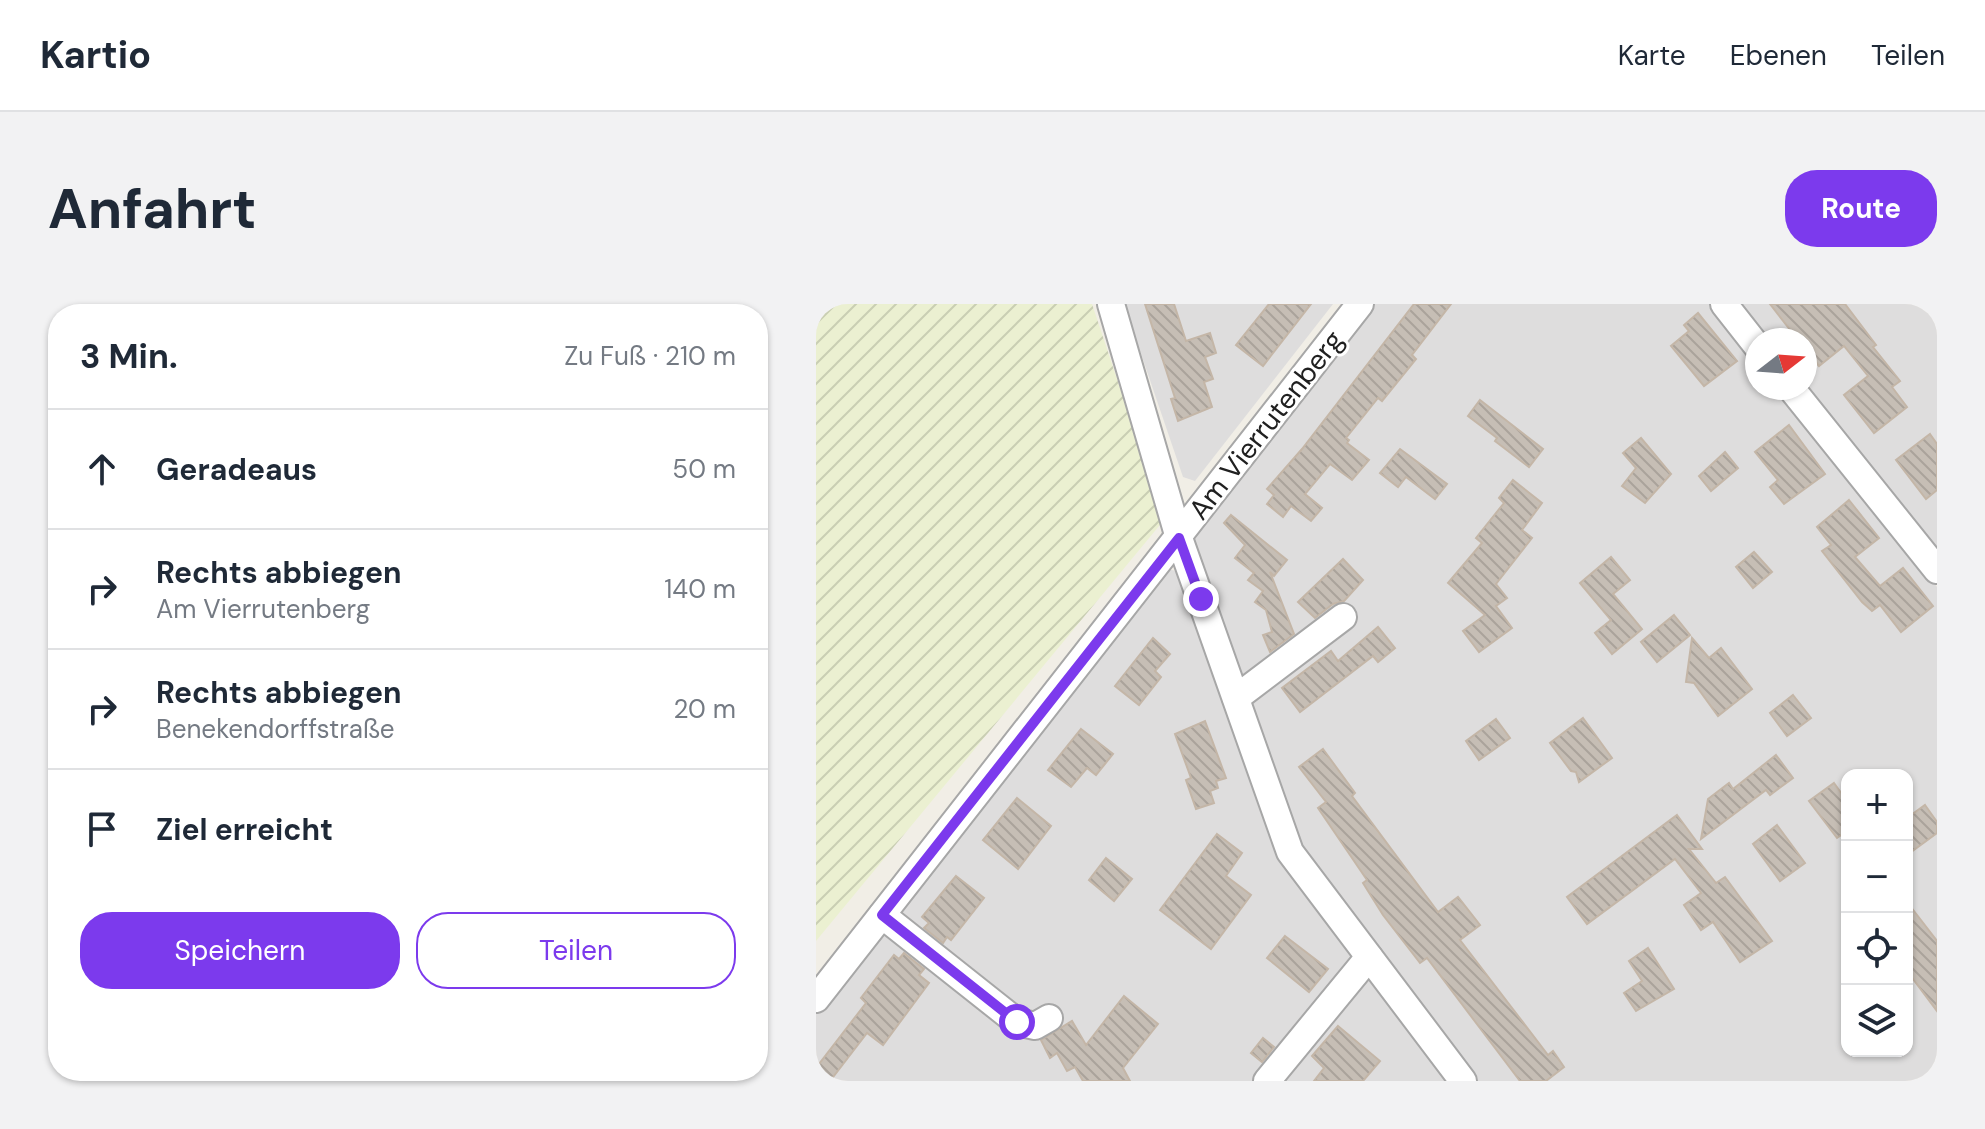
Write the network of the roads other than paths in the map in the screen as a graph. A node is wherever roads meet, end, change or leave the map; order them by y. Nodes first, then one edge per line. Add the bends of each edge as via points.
1 (1111, 304) edge
2 (1360, 304) edge
3 (1724, 304) edge
4 (1745, 331) edge
5 (1801, 400) edge
6 (1179, 538) junction
7 (1937, 570) edge
8 (1343, 617) dead end
9 (1236, 698) junction
10 (882, 915) junction
11 (1369, 957) junction
12 (816, 999) edge
13 (1049, 1018) dead end
14 (1267, 1081) edge
15 (1463, 1081) edge

1 - 6 street
2 - 6 street, Am Vierrutenberg
3 - 4 street
5 - 7 street
6 - 9 street
6 - 10 street, Am Vierrutenberg
8 - 9 street
9 - 11 street via 1290,852
10 - 12 street, Am Vierrutenberg
10 - 13 street via 1017,1022 1035,1026
11 - 14 street
11 - 15 street

